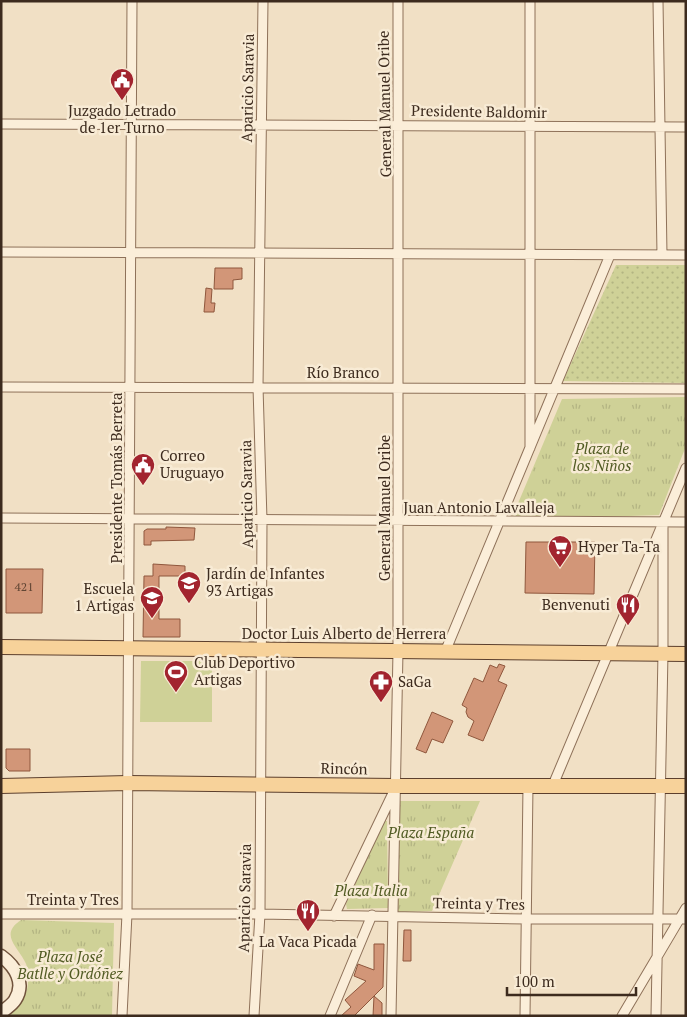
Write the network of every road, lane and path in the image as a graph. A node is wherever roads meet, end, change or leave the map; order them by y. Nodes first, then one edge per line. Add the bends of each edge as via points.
1 (132, 1) edge
2 (263, 1) edge
3 (398, 1) edge
4 (530, 1) edge
5 (658, 1) edge
6 (1, 124) edge
7 (131, 124) junction
8 (261, 124) junction
9 (399, 124) junction
10 (530, 126) junction
11 (659, 127) junction
12 (686, 127) edge
13 (1, 252) edge
14 (129, 253) junction
15 (261, 253) junction
16 (400, 254) junction
17 (530, 254) junction
18 (610, 255) junction
19 (662, 255) junction
20 (686, 255) edge
21 (132, 386) junction
22 (1, 387) edge
23 (258, 387) junction
24 (399, 387) junction
25 (530, 388) junction
26 (554, 388) junction
27 (686, 389) edge
28 (530, 448) junction
29 (686, 468) edge
30 (1, 518) edge
31 (131, 518) junction
32 (262, 520) junction
33 (398, 521) junction
34 (500, 522) junction
35 (686, 522) edge
36 (663, 523) junction
37 (1, 647) edge
38 (130, 649) junction
39 (261, 650) junction
40 (398, 650) junction
41 (445, 652) junction
42 (609, 652) junction
43 (663, 654) junction
44 (686, 654) edge
45 (128, 783) junction
46 (260, 784) junction
47 (553, 785) junction
48 (660, 785) junction
49 (1, 786) edge
50 (396, 786) junction
51 (528, 786) junction
52 (686, 786) edge
53 (686, 908) edge
54 (1, 914) edge
55 (127, 914) junction
56 (260, 914) junction
57 (372, 915) junction
58 (334, 916) junction
59 (394, 916) junction
60 (526, 919) junction
61 (658, 919) junction
62 (682, 919) edge
63 (1, 956) edge
64 (657, 956) junction
65 (1, 1013) edge
66 (122, 1016) edge
67 (254, 1016) edge
68 (330, 1016) edge
69 (391, 1016) edge
70 (525, 1016) edge
71 (622, 1016) edge
72 (656, 1016) edge

1 - 7 street, Presidente Tomás Berreta
2 - 8 street, Aparicio Saravia
3 - 9 street, General Manuel Oribe
4 - 10 street
5 - 11 street
6 - 7 street, Presidente Baldomir
7 - 8 street, Presidente Baldomir
7 - 14 street, Presidente Tomás Berreta
8 - 9 street, Presidente Baldomir
8 - 15 street, Aparicio Saravia
9 - 10 street, Presidente Baldomir
9 - 16 street, General Manuel Oribe
10 - 11 street, Presidente Baldomir
10 - 17 street
11 - 12 street, Presidente Baldomir
11 - 19 street
13 - 14 street
14 - 15 street
14 - 21 street, Presidente Tomás Berreta
15 - 16 street
15 - 23 street, Aparicio Saravia
16 - 17 street
16 - 24 street, General Manuel Oribe
17 - 18 street
17 - 25 street
18 - 19 street
18 - 26 street
19 - 20 street
21 - 22 street, Río Branco
21 - 23 street, Río Branco
21 - 31 street, Presidente Tomás Berreta
23 - 24 street, Río Branco
23 - 32 street, Aparicio Saravia
24 - 25 street, Río Branco
24 - 33 street, General Manuel Oribe
25 - 26 street, Río Branco
25 - 28 street
26 - 27 street, Río Branco
26 - 28 street
28 - 34 street
29 - 36 street
30 - 31 street, Juan Antonio Lavalleja
31 - 32 street, Juan Antonio Lavalleja
31 - 38 street, Presidente Tomás Berreta
32 - 33 street, Juan Antonio Lavalleja
32 - 39 street, Aparicio Saravia
33 - 34 street, Juan Antonio Lavalleja
33 - 40 street, General Manuel Oribe
34 - 36 street, Juan Antonio Lavalleja
34 - 41 street
35 - 36 street, Juan Antonio Lavalleja
36 - 42 street
36 - 43 street
37 - 38 main road, Doctor Luis Alberto de Herrera
38 - 39 main road, Doctor Luis Alberto de Herrera
38 - 45 street, Presidente Tomás Berreta
39 - 40 main road, Doctor Luis Alberto de Herrera
39 - 46 street, Aparicio Saravia
40 - 41 main road, Doctor Luis Alberto de Herrera
40 - 50 street, General Manuel Oribe
41 - 42 main road, Doctor Luis Alberto de Herrera
42 - 43 main road, Doctor Luis Alberto de Herrera
42 - 47 street
43 - 44 main road, Doctor Luis Alberto de Herrera
43 - 48 street
45 - 46 main road, Rincón
45 - 49 main road, Rincón
45 - 55 street, Presidente Tomás Berreta
46 - 50 main road, Rincón
46 - 56 street, Aparicio Saravia
47 - 48 main road, Rincón
47 - 51 main road, Rincón
48 - 52 main road, Rincón
48 - 61 street
50 - 51 main road, Rincón
50 - 58 street
50 - 59 street, General Manuel Oribe
51 - 60 street
53 - 62 street
54 - 55 street, Treinta y Tres
55 - 56 street, Treinta y Tres
55 - 66 street, Presidente Tomás Berreta
56 - 58 street, Treinta y Tres
56 - 67 street, Aparicio Saravia
57 - 58 street, Treinta y Tres
57 - 59 street, Treinta y Tres
57 - 68 street
59 - 60 street, Treinta y Tres
59 - 69 street, General Manuel Oribe
60 - 61 street, Treinta y Tres
60 - 70 street
61 - 62 street, Treinta y Tres
61 - 64 street
62 - 64 street
63 - 65 main road via 13,964 20,989 15,1000
64 - 71 street
64 - 72 street

